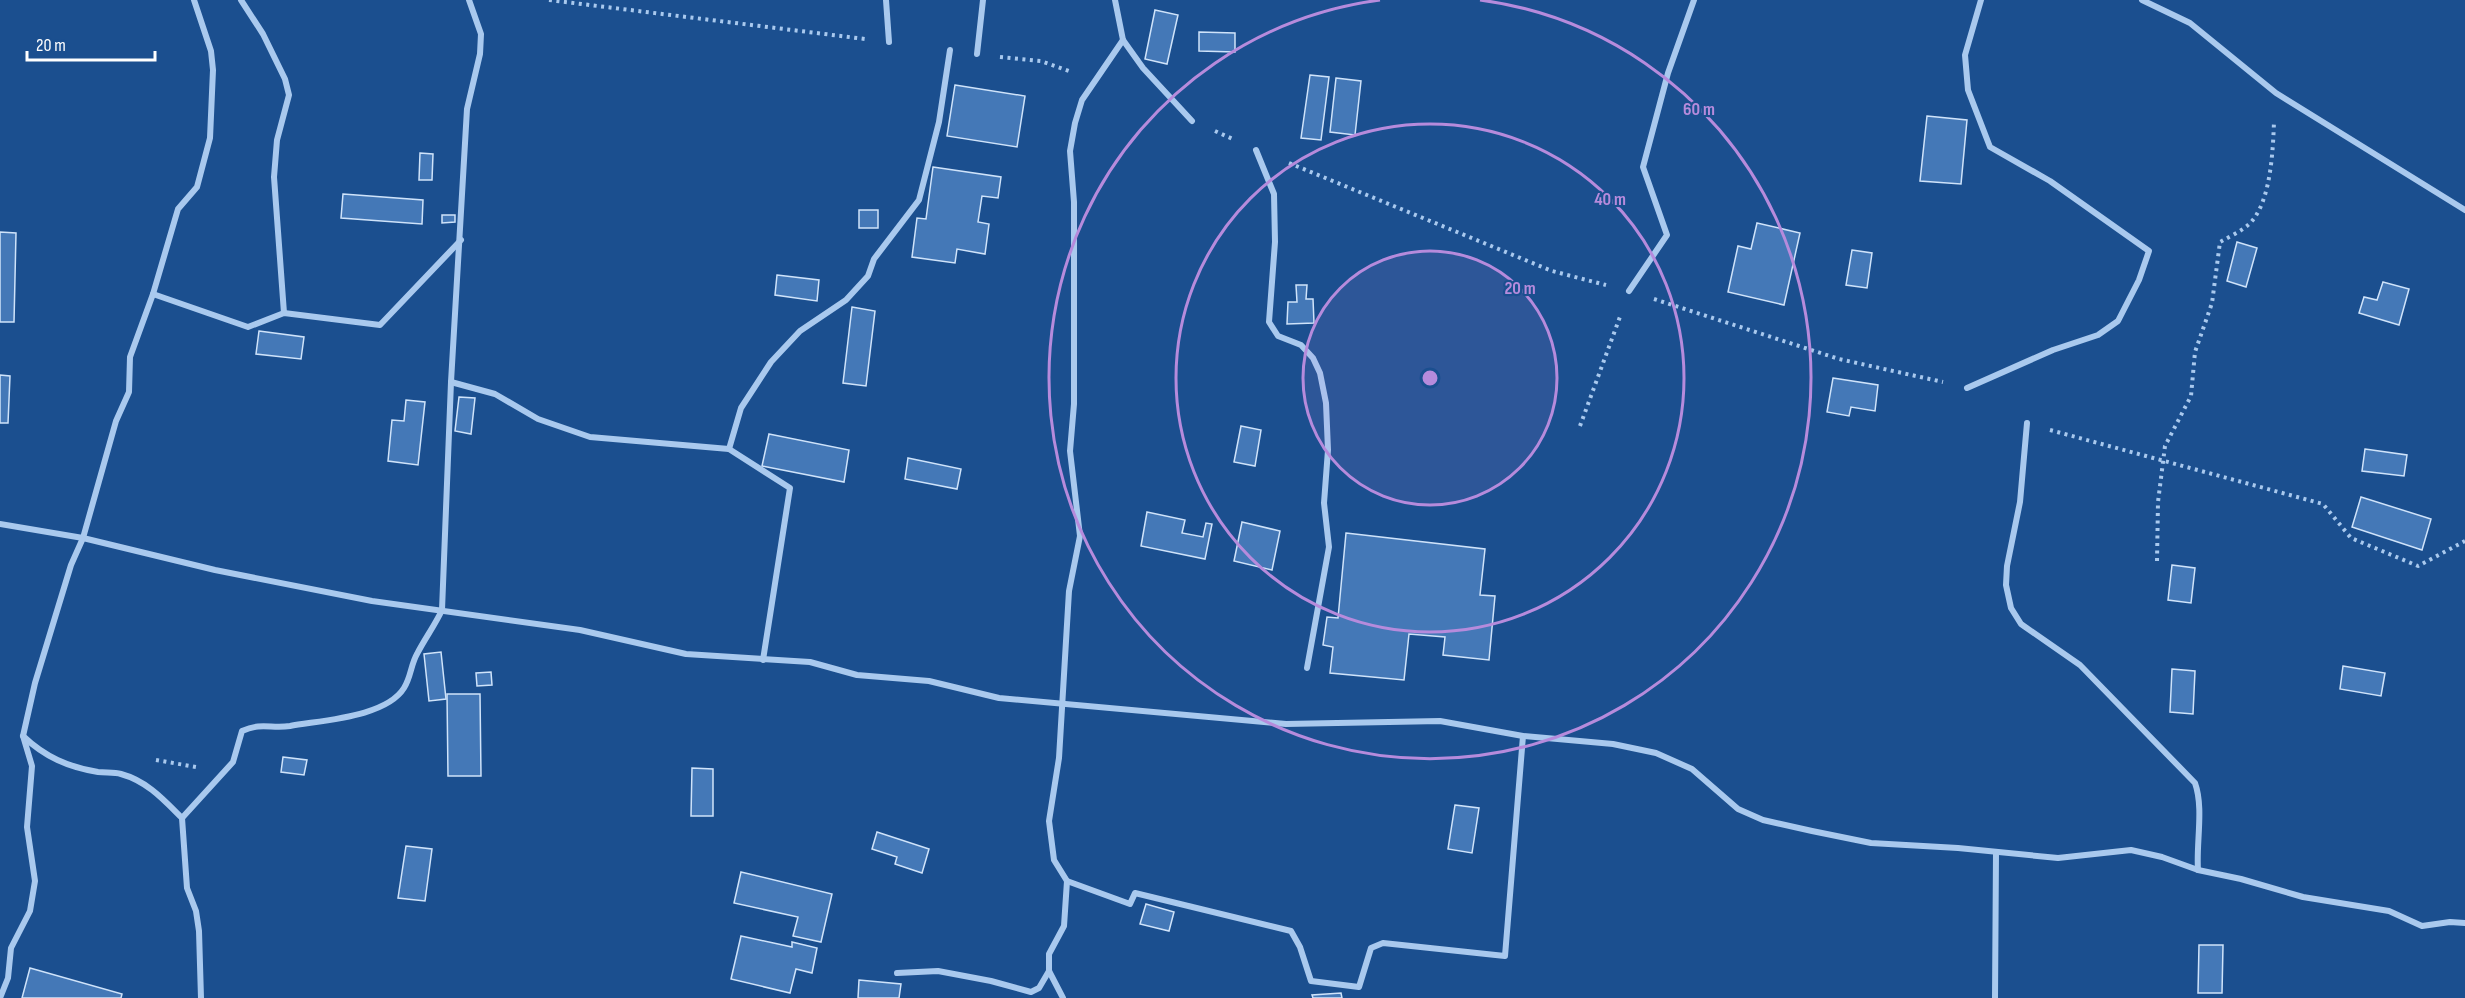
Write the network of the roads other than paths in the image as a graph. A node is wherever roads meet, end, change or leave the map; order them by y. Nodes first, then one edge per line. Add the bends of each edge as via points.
1 (194, 0) edge
2 (241, 0) edge
3 (469, 0) edge
4 (886, 0) edge
5 (983, 0) edge
6 (1115, 0) edge
7 (1694, 0) edge
8 (1981, 0) edge
9 (2142, 0) edge
10 (1123, 40) junction
11 (888, 42) road end
12 (950, 50) dead end
13 (977, 54) road end
14 (1192, 121) road end
15 (1256, 150) road end
16 (2465, 210) edge
17 (461, 240) junction
18 (1629, 291) road end
19 (153, 294) junction
20 (284, 313) junction
21 (451, 382) junction
22 (1967, 388) road end
23 (2027, 423) road end
24 (729, 449) junction
25 (0, 524) edge
26 (83, 538) junction
27 (442, 610) junction
28 (764, 660) junction
29 (1307, 668) dead end
30 (1061, 705) junction
31 (23, 736) junction
32 (1523, 736) junction
33 (182, 818) junction
34 (1996, 853) junction
35 (2198, 870) junction
36 (1067, 881) junction
37 (2465, 923) edge
38 (1049, 971) junction
39 (897, 973) dead end
40 (0, 998) edge
41 (201, 998) edge
42 (1063, 998) edge
43 (1995, 998) edge

1 - 19 street via 213,70 210,138 197,187 178,209
2 - 20 street via 263,34 289,95 277,140 274,177
3 - 17 street via 482,34 467,110
4 - 11 street
5 - 13 street
6 - 10 street
7 - 18 street via 1668,73 1643,167 1667,235
8 - 22 street via 1965,55 1968,90 1990,147 2050,181 2149,251 2118,321 2098,335
9 - 16 street via 2190,23 2276,93
10 - 14 street via 1143,69
10 - 30 street via 1082,100 1070,151 1074,202 1074,404 1070,451 1080,536 1069,591
12 - 24 street via 939,122 919,200 874,259 868,276 846,300 800,331 771,362 741,408
15 - 29 street via 1274,194 1269,322 1278,336 1301,345 1313,358 1326,403 1324,503 1329,548
17 - 20 street via 380,325
17 - 21 street
19 - 20 street via 248,327
19 - 26 street via 130,357 129,392 116,421
21 - 24 street via 495,394 538,419 590,437
21 - 27 street
23 - 35 street via 2020,502 2007,566 2011,608 2021,624 2080,664 2195,783 2199,794
24 - 28 street via 790,488
25 - 26 street
26 - 27 street via 216,570 372,601
26 - 31 street via 55,615
27 - 28 street via 580,630 686,654
27 - 33 street via 394,702 315,722 283,727 254,725 242,731 233,762
28 - 30 street via 810,662 857,675 929,681 999,698
30 - 32 street via 1286,724 1440,722
30 - 36 street via 1059,758 1048,821 1054,860
31 - 33 street via 40,753 59,761 136,780 154,790
31 - 40 street via 32,766 27,827 35,881 30,911 11,948 8,978
32 - 34 street via 1614,744 1656,753 1692,769 1738,809 1763,820 1871,843
32 - 36 street via 1505,956 1383,943 1371,948 1359,987 1311,981 1291,931 1135,893 1130,904
33 - 41 street via 187,888 199,931
34 - 35 street via 2058,858 2131,850
34 - 43 street
35 - 37 street via 2303,897 2389,911 2422,926
36 - 38 street via 1064,926 1049,954
38 - 39 street via 1039,988 1031,992 938,971
38 - 42 street

